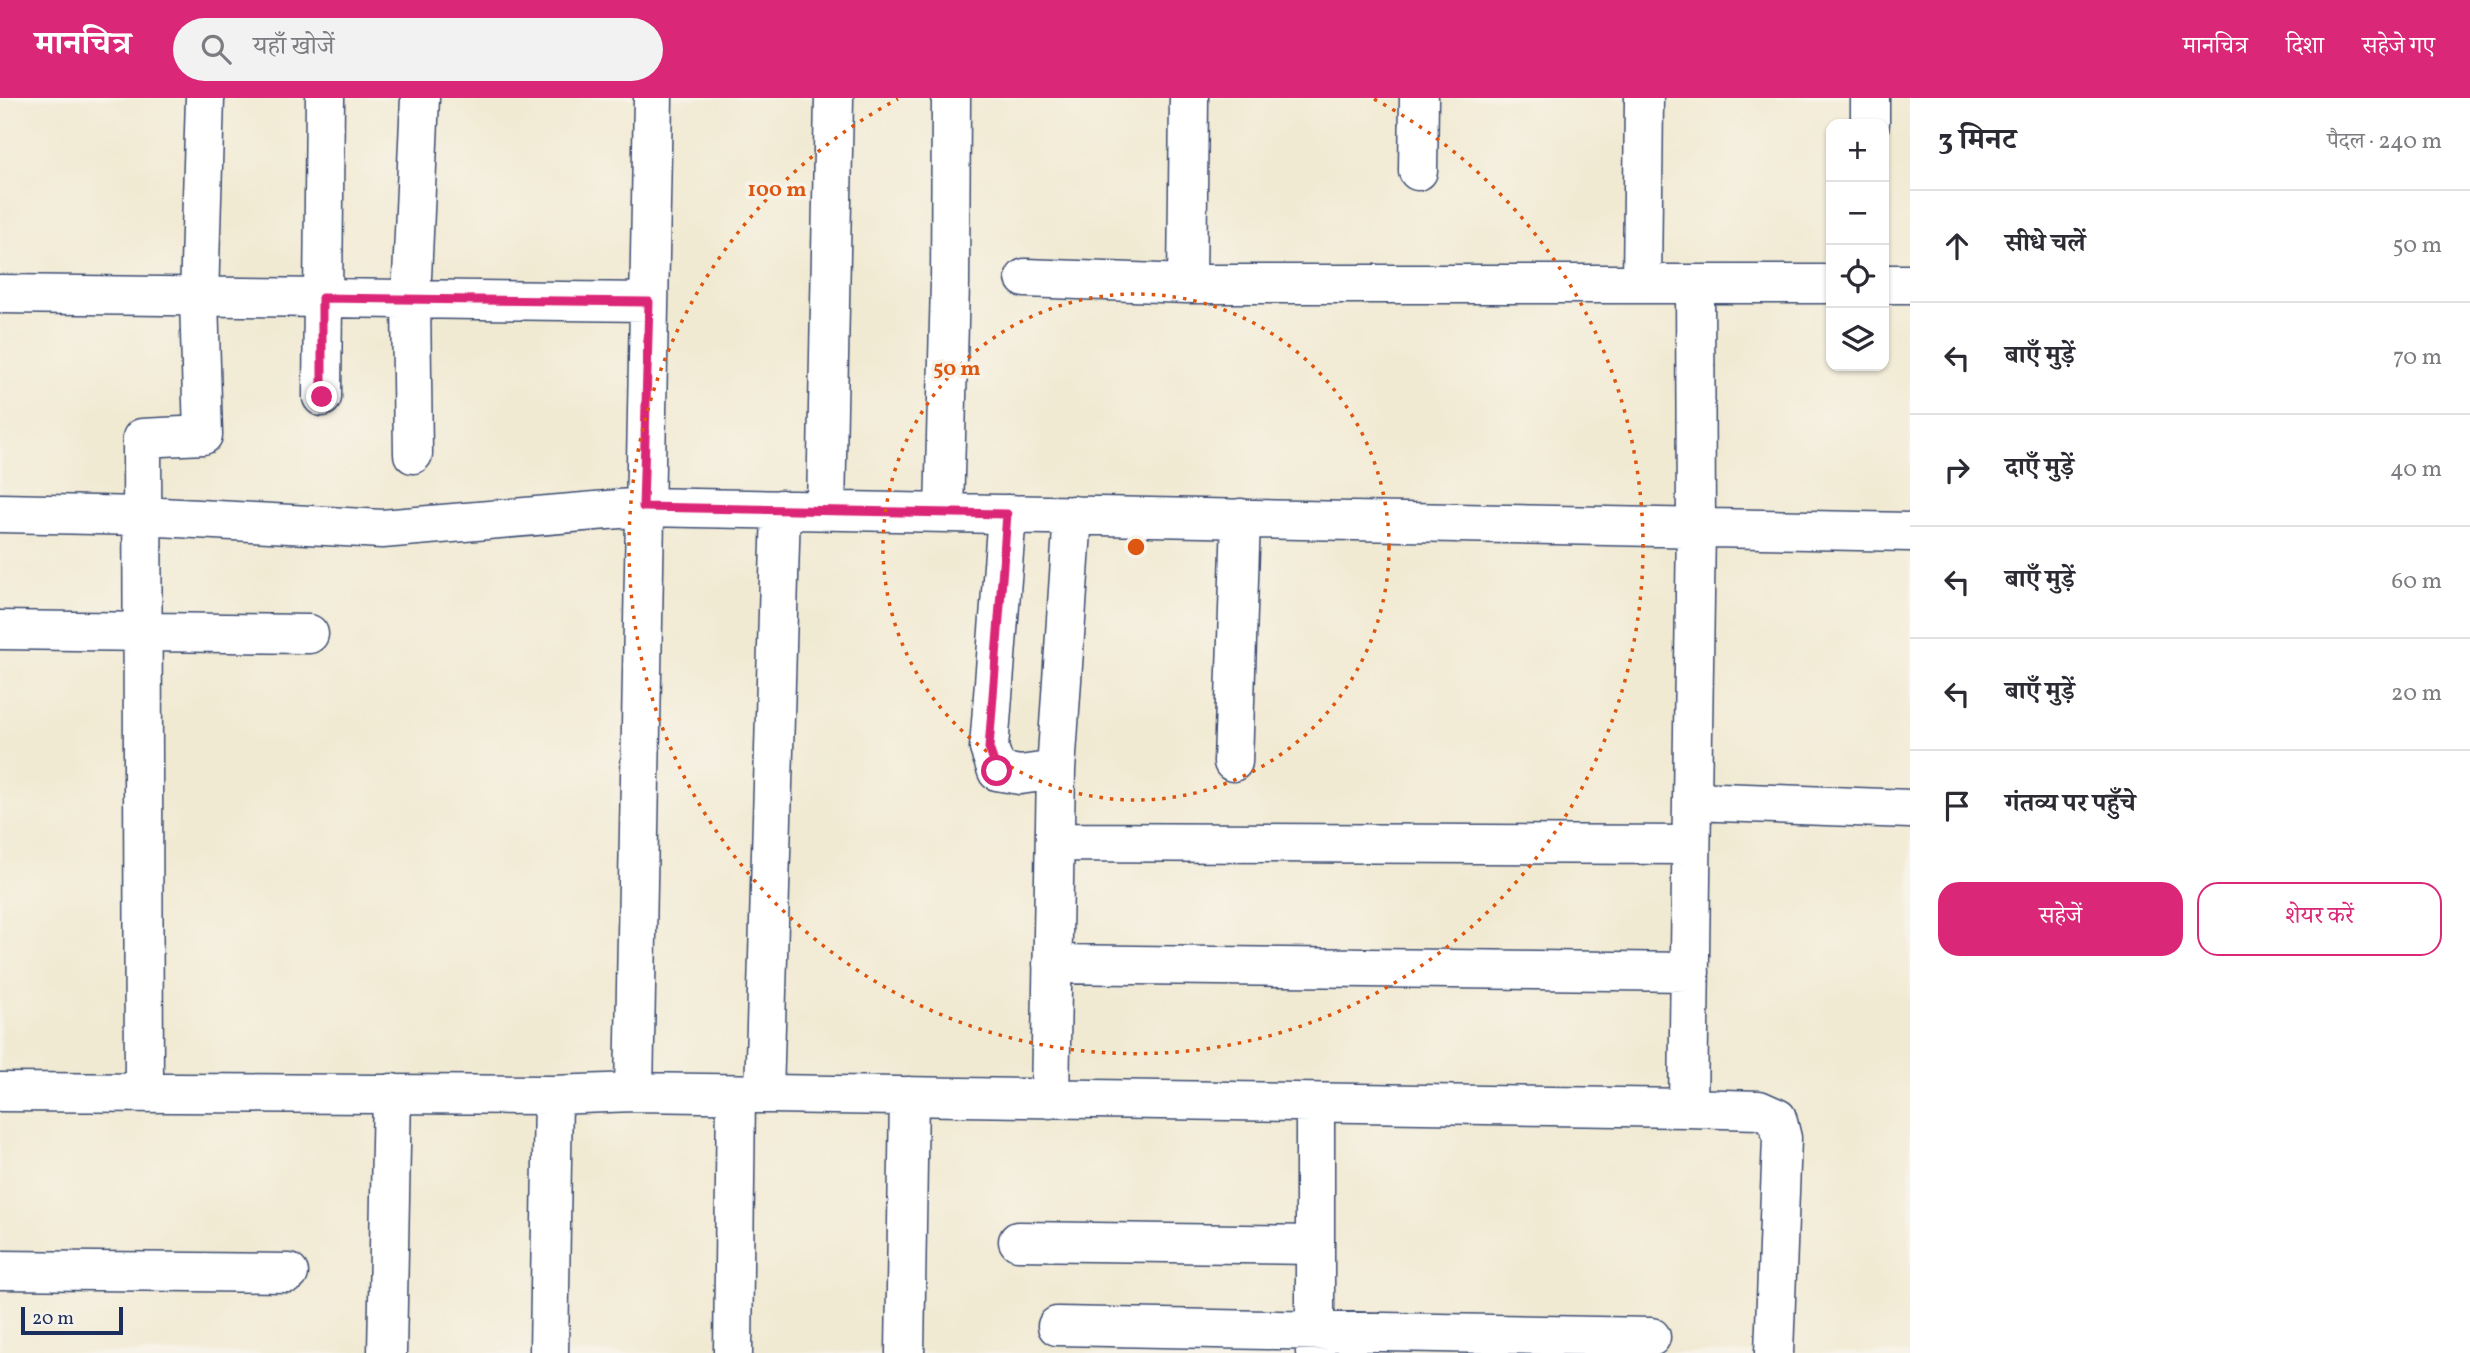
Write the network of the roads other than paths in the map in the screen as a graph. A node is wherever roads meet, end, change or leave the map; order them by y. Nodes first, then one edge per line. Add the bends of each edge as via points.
1 (205, 98) edge
2 (324, 98) edge
3 (420, 98) edge
4 (653, 98) edge
5 (834, 98) edge
6 (951, 98) edge
7 (1189, 98) edge
8 (1419, 98) edge
9 (1644, 98) edge
10 (1870, 98) edge
11 (1870, 119) edge
12 (1418, 171) dead end
13 (1025, 278) dead end
14 (1187, 284) junction
15 (1642, 284) junction
16 (1695, 284) junction
17 (1826, 284) edge
18 (1889, 284) edge
19 (1910, 284) edge
20 (0, 294) edge
21 (199, 298) junction
22 (322, 298) junction
23 (411, 300) junction
24 (649, 302) junction
25 (322, 397) dead end
26 (413, 454) dead end
27 (643, 507) junction
28 (781, 509) junction
29 (826, 511) junction
30 (0, 513) edge
31 (944, 513) junction
32 (1007, 514) junction
33 (1073, 515) junction
34 (142, 516) junction
35 (1241, 519) junction
36 (1696, 527) junction
37 (1910, 531) edge
38 (0, 630) edge
39 (142, 632) junction
40 (309, 634) dead end
41 (1233, 762) dead end
42 (1056, 770) junction
43 (1692, 801) junction
44 (1910, 809) edge
45 (1055, 842) junction
46 (1691, 845) junction
47 (1052, 964) junction
48 (1690, 972) junction
49 (0, 1092) edge
50 (634, 1092) junction
51 (144, 1093) junction
52 (393, 1093) junction
53 (750, 1094) junction
54 (553, 1095) junction
55 (909, 1096) junction
56 (1050, 1099) junction
57 (1315, 1103) junction
58 (1688, 1108) junction
59 (1018, 1241) dead end
60 (1315, 1245) junction
61 (0, 1270) edge
62 (289, 1273) dead end
63 (1057, 1326) dead end
64 (1651, 1337) dead end
65 (1315, 1341) edge
66 (387, 1353) edge
67 (549, 1353) edge
68 (733, 1353) edge
69 (905, 1353) edge
70 (1774, 1353) edge

1 - 21 street
2 - 22 street
3 - 23 street
4 - 24 street
5 - 29 street
6 - 31 street
7 - 14 street
8 - 12 street
9 - 15 street
10 - 11 street
13 - 14 street
14 - 15 street
15 - 16 street
16 - 17 street
16 - 36 street
18 - 19 street
20 - 21 street
21 - 22 street
21 - 34 street via 203,435 142,438
22 - 23 street
22 - 25 street
23 - 24 street
23 - 26 street
24 - 27 street
27 - 28 street
27 - 34 street via 382,529
27 - 50 street
28 - 29 street
28 - 53 street
29 - 31 street
30 - 34 street
31 - 32 street
32 - 33 street
32 - 42 street via 989,748 997,771 1020,775
33 - 35 street
33 - 42 street
34 - 39 street
35 - 36 street
35 - 41 street
36 - 37 street
36 - 43 street
38 - 39 street
39 - 40 street
39 - 51 street
42 - 45 street
43 - 44 street
43 - 46 street
45 - 46 street
45 - 47 street
46 - 48 street
47 - 48 street
47 - 56 street
48 - 58 street
49 - 51 street
50 - 53 street
50 - 54 street
51 - 52 street
52 - 54 street
52 - 66 street
53 - 55 street
53 - 68 street
54 - 67 street
55 - 56 street
55 - 69 street
56 - 57 street
57 - 58 street
57 - 60 street
58 - 70 street via 1759,1111 1777,1118 1782,1138
59 - 60 street
60 - 65 street
61 - 62 street
63 - 65 street
64 - 65 street

